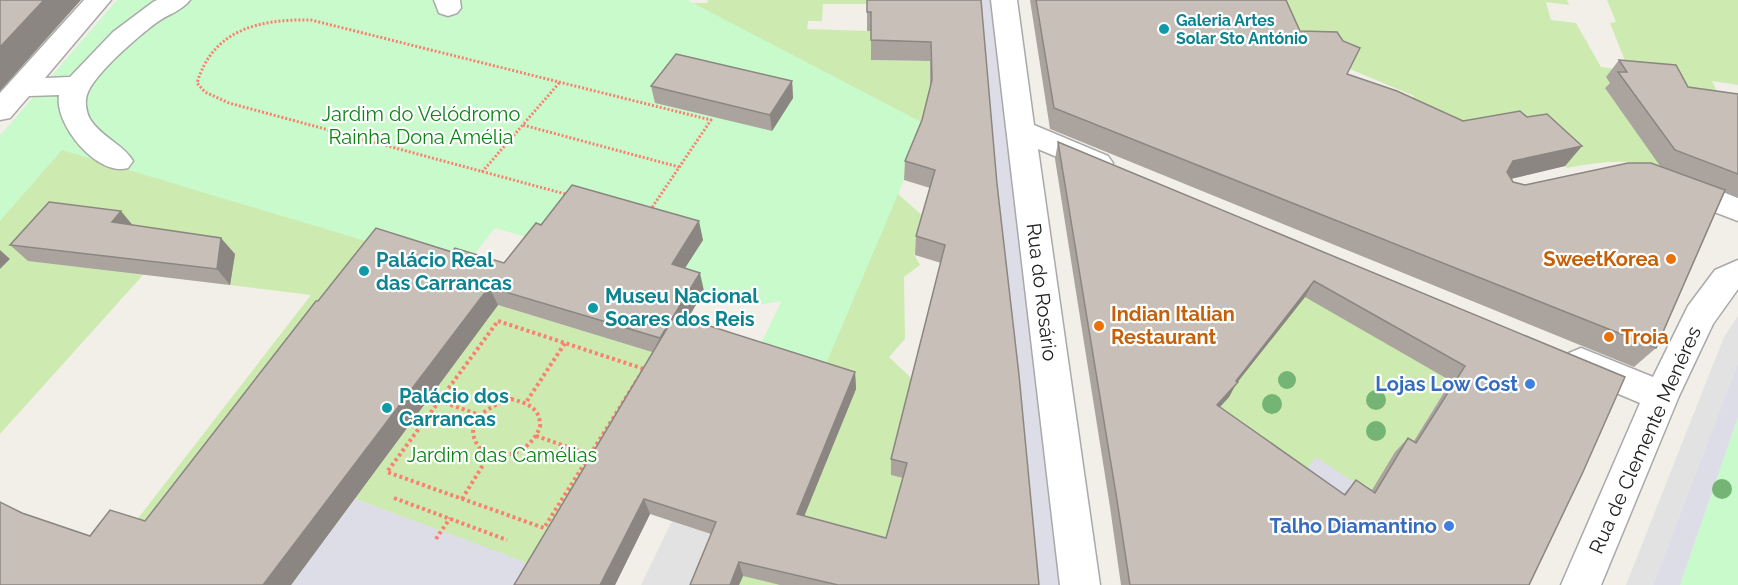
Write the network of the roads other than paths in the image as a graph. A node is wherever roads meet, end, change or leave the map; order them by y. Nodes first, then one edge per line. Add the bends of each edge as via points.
1 (98, 0) edge
2 (177, 0) edge
3 (1004, 0) edge
4 (77, 86) junction
5 (21, 87) junction
6 (0, 111) edge
7 (1022, 131) junction
8 (118, 161) dead end
9 (1121, 172) edge
10 (1647, 175) edge
11 (1738, 210) edge
12 (1738, 273) edge
13 (1551, 351) edge
14 (1661, 396) junction
15 (1080, 585) edge
16 (1581, 585) edge

1 - 5 street
2 - 4 street via 135,26
3 - 7 street, Rua do Rosário
4 - 5 street
4 - 8 street via 72,100 76,119 96,144
5 - 6 street
7 - 9 street
7 - 15 street, Rua do Rosário
10 - 11 street
12 - 14 street, Rua de Clemente Menéres via 1727,279 1700,316
13 - 14 street
14 - 16 street, Rua de Clemente Menéres

